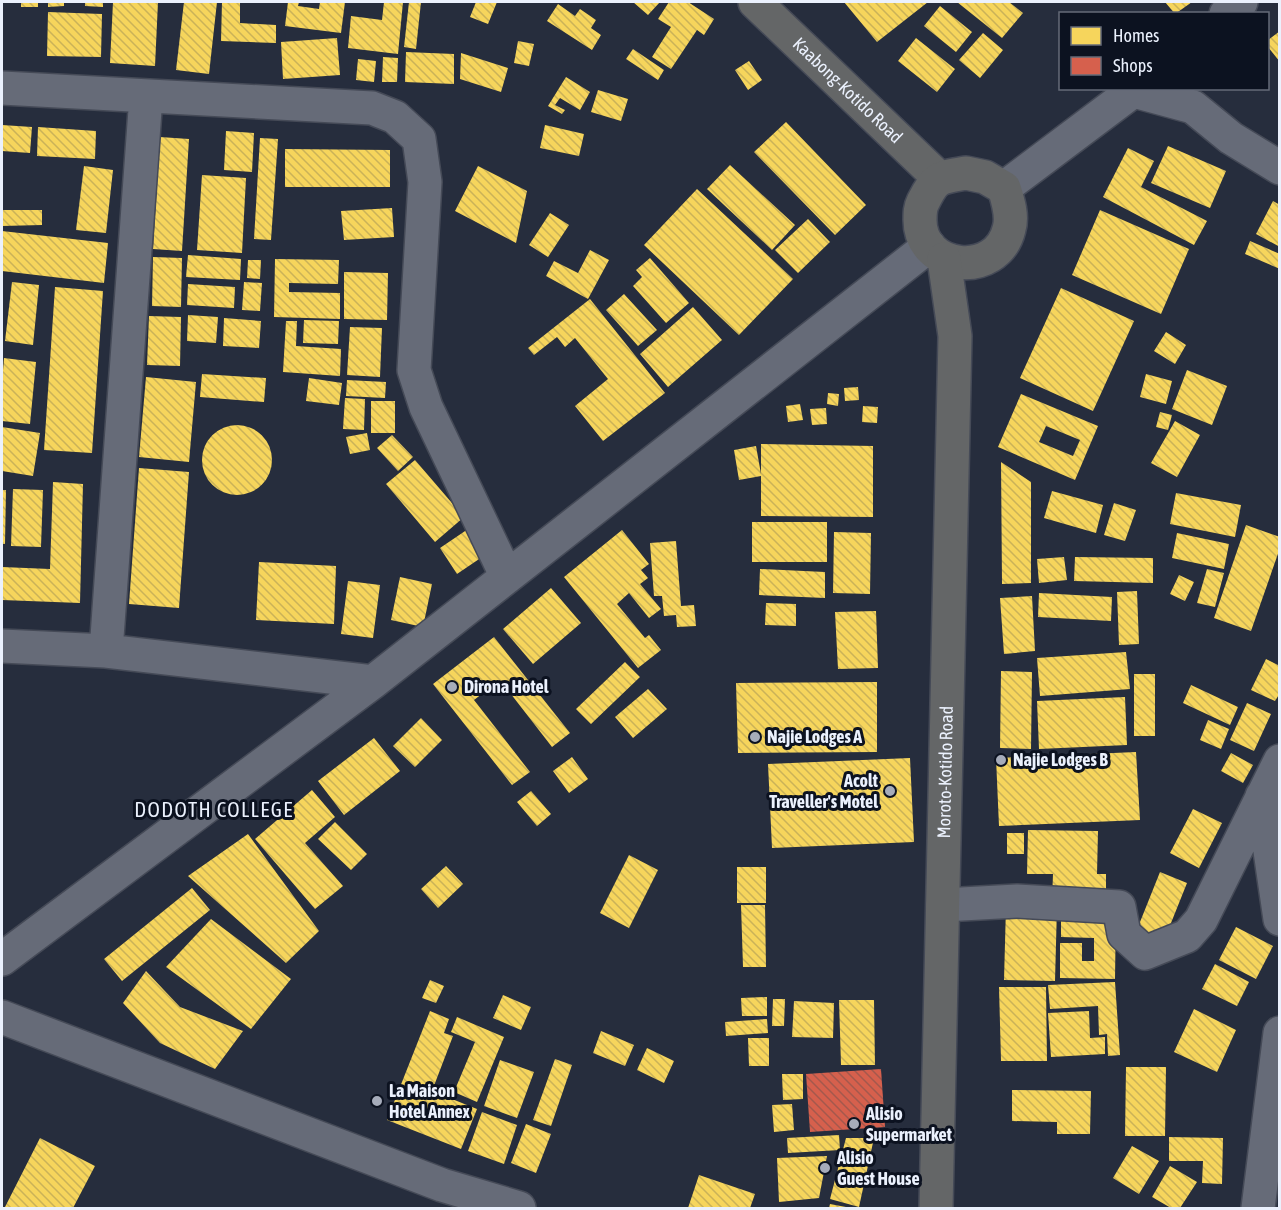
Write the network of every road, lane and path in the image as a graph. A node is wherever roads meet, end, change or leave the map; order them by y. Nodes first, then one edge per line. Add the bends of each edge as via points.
1 (755, 2) edge
2 (1241, 2) edge
3 (1228, 12) edge
4 (2, 88) edge
5 (1135, 90) edge
6 (146, 96) junction
7 (1280, 168) edge
8 (939, 178) junction
9 (1004, 188) junction
10 (937, 252) junction
11 (984, 260) junction
12 (955, 336) junction
13 (507, 577) junction
14 (2, 646) edge
15 (106, 651) junction
16 (373, 682) junction
17 (1280, 761) edge
18 (1262, 796) junction
19 (943, 904) junction
20 (1280, 920) edge
21 (2, 959) edge
22 (2, 1017) edge
23 (1280, 1033) edge
24 (519, 1209) edge
25 (936, 1209) edge
26 (1258, 1209) edge

1 - 8 main road, Kaabong-Kotido Road
2 - 3 street
4 - 6 street
5 - 7 street via 1193,107 1231,138
5 - 9 street
6 - 13 street via 372,108 395,117 419,139 425,182 414,370 426,407
6 - 15 street
8 - 9 main road via 966,173 985,177
8 - 10 main road via 920,207 920,227
9 - 11 main road via 1010,229 1001,247
10 - 11 main road via 964,264
10 - 12 main road, Moroto-Kotido Road
10 - 13 street
11 - 12 main road, Moroto-Kotido Road
12 - 19 main road, Moroto-Kotido Road
13 - 16 street
14 - 15 street
15 - 16 street
16 - 21 street
17 - 18 street
18 - 19 street via 1201,920 1187,936 1145,953 1124,934 1119,907 1017,901
18 - 20 street
19 - 25 main road, Moroto-Kotido Road
22 - 24 street via 442,1185
23 - 26 street

